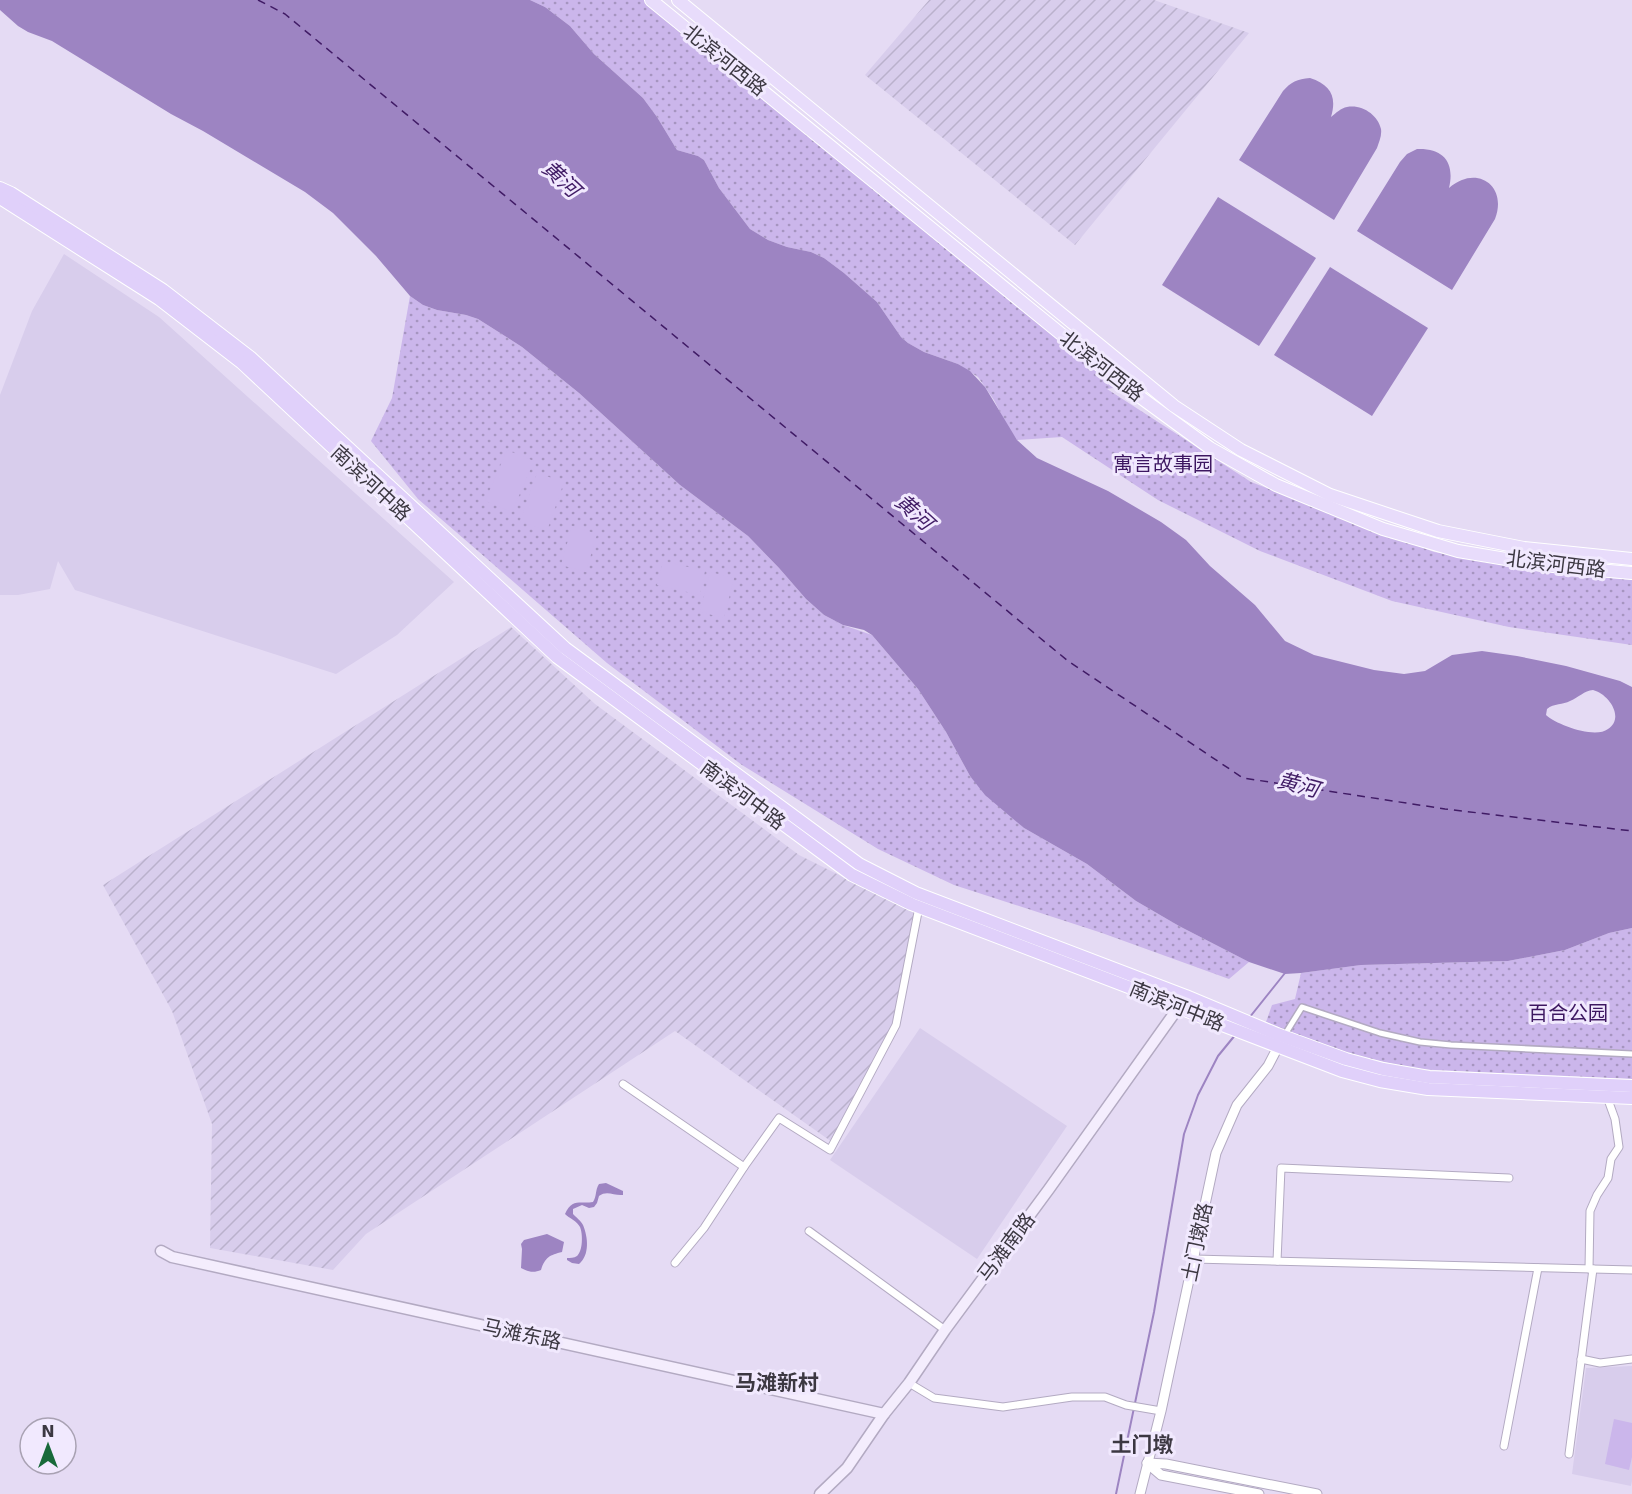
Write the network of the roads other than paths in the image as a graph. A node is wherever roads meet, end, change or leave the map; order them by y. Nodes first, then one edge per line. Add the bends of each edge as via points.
1 (651, 0) edge
2 (678, 0) edge
3 (0, 188) edge
4 (0, 198) edge
5 (1632, 559) edge
6 (1632, 573) edge
7 (919, 907) junction
8 (1186, 996) junction
9 (1179, 1008) junction
10 (1211, 1014) junction
11 (1281, 1042) junction
12 (1632, 1054) edge
13 (623, 1084) dead end
14 (1632, 1086) edge
15 (1606, 1097) junction
16 (1632, 1098) edge
17 (744, 1167) junction
18 (1509, 1178) dead end
19 (809, 1231) dead end
20 (161, 1251) dead end
21 (1194, 1259) junction
22 (1277, 1261) junction
23 (675, 1263) dead end
24 (1538, 1268) junction
25 (1591, 1269) junction
26 (1632, 1270) edge
27 (945, 1329) junction
28 (1581, 1359) junction
29 (1632, 1359) edge
30 (909, 1383) junction
31 (1161, 1411) junction
32 (884, 1414) junction
33 (1504, 1446) dead end
34 (1569, 1454) dead end
35 (1147, 1463) junction
36 (820, 1494) edge
37 (1140, 1494) edge
38 (1259, 1494) edge
39 (1317, 1494) edge

1 - 6 main road, 北滨河西路 via 1125,386 1210,448 1276,485 1383,529 1458,551 1542,565
2 - 5 main road, 北滨河西路 via 1174,406 1241,450 1330,495 1438,531 1524,548
3 - 8 highway, 南滨河中路 via 163,290 250,357 565,648 858,864 916,893
4 - 7 highway, 南滨河中路 via 159,299 242,363 557,657 852,875
7 - 9 highway, 南滨河中路
7 - 17 street via 896,1025 830,1150 779,1118
8 - 9 main road, 马滩南路
8 - 10 highway, 南滨河中路
9 - 10 highway, 南滨河中路
9 - 27 main road, 马滩南路
10 - 11 highway, 南滨河中路
11 - 12 street via 1302,1007 1420,1042
11 - 14 highway, 南滨河中路 via 1429,1077
11 - 15 highway, 南滨河中路 via 1342,1071 1380,1081 1428,1089
11 - 21 street, 土门墩路 via 1268,1066 1237,1105 1216,1153
13 - 17 street
15 - 16 highway, 南滨河中路
15 - 25 street via 1615,1119 1618,1148 1611,1159 1608,1178 1590,1211
17 - 23 street via 704,1228
18 - 22 street via 1281,1168
19 - 27 street
20 - 32 main road, 马滩东路 via 172,1257
21 - 22 street
21 - 31 street, 土门墩路
22 - 24 street
24 - 25 street
24 - 33 street
25 - 26 street
25 - 28 street
27 - 30 main road, 马滩南路
28 - 29 street via 1600,1363
28 - 34 street
30 - 31 street via 934,1398 1003,1407 1072,1397 1105,1397
30 - 32 main road, 马滩南路
31 - 35 street, 土门墩路
32 - 36 main road, 马滩南路 via 847,1468
35 - 37 street, 土门墩路
35 - 38 street via 1161,1474
35 - 39 street

